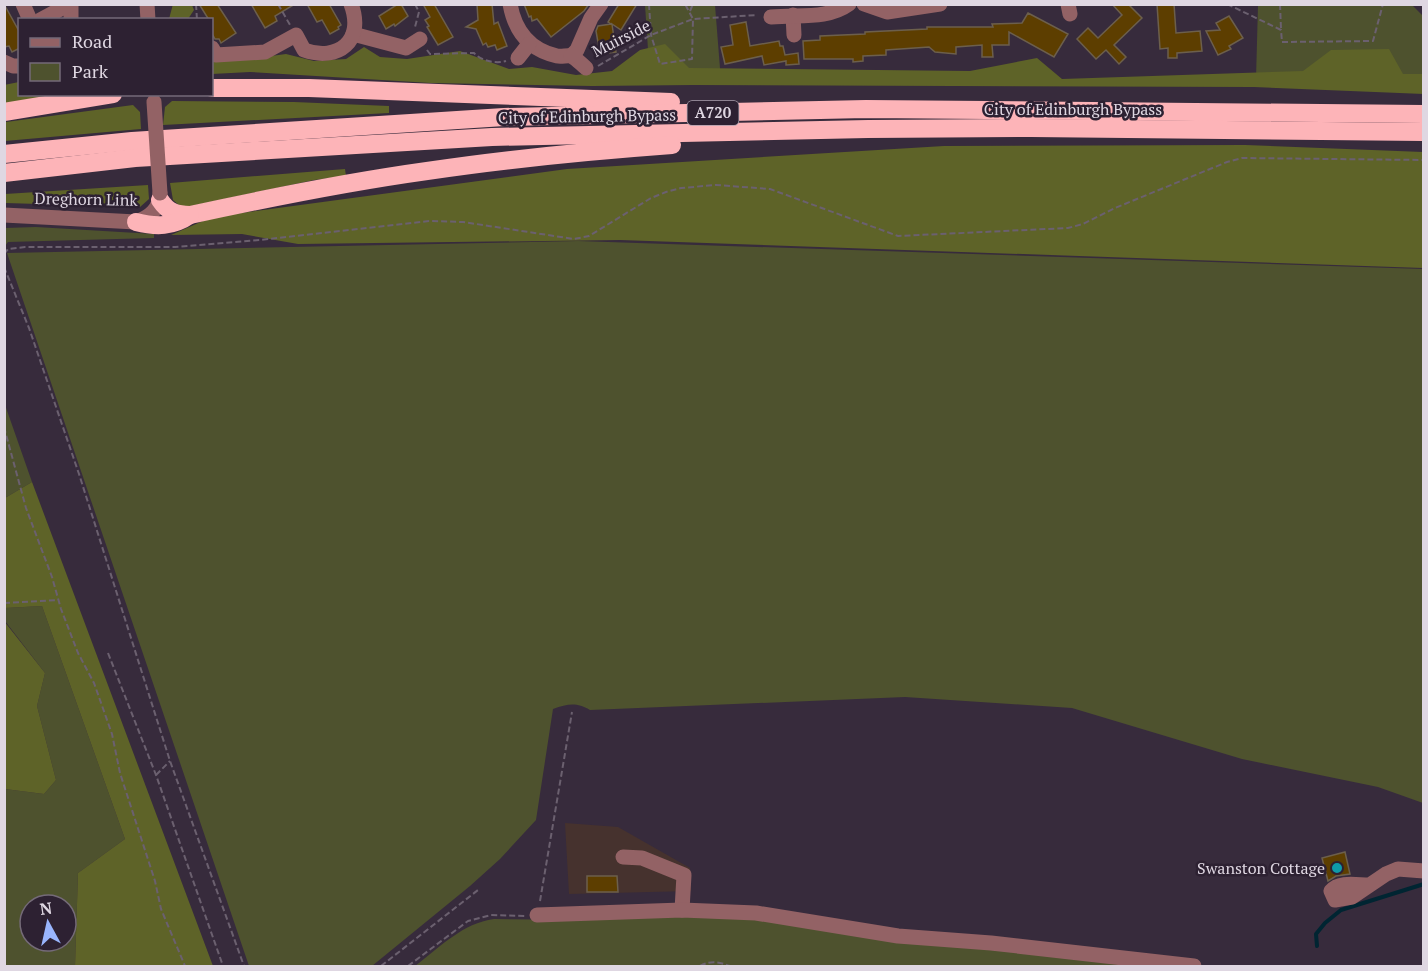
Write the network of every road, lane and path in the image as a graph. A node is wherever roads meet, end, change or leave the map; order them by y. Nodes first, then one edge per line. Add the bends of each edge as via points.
1 (23, 4) edge
2 (70, 4) edge
3 (278, 4) edge
4 (351, 4) edge
5 (415, 4) edge
6 (510, 4) edge
7 (601, 4) edge
8 (649, 4) edge
9 (685, 4) edge
10 (693, 4) edge
11 (849, 4) edge
12 (864, 4) edge
13 (940, 4) edge
14 (1227, 4) edge
15 (1280, 4) edge
16 (1383, 4) edge
17 (690, 11) junction
18 (793, 15) junction
19 (771, 16) joint
20 (29, 18) edge
21 (43, 18) edge
22 (693, 19) junction
23 (1281, 30) junction
24 (353, 34) junction
25 (296, 35) junction
26 (651, 35) junction
27 (794, 35) dead end
28 (420, 39) junction
29 (529, 44) junction
30 (213, 50) edge
31 (571, 56) junction
32 (518, 58) joint
33 (586, 68) joint
34 (213, 88) edge
35 (101, 96) edge
36 (153, 98) edge
37 (867, 109) junction
38 (4, 112) edge
39 (1424, 114) edge
40 (868, 129) junction
41 (1424, 132) edge
42 (4, 154) edge
43 (1424, 160) edge
44 (4, 172) edge
45 (160, 197) junction
46 (4, 215) edge
47 (190, 215) junction
48 (136, 222) junction
49 (4, 254) edge
50 (4, 267) edge
51 (4, 427) edge
52 (58, 600) junction
53 (4, 603) edge
54 (108, 653) dead end
55 (572, 712) dead end
56 (170, 761) junction
57 (156, 775) junction
58 (623, 857) dead end
59 (1424, 871) edge
60 (1369, 885) dead end
61 (478, 890) dead end
62 (682, 910) junction
63 (537, 915) junction
64 (185, 966) edge
65 (223, 966) edge
66 (244, 966) edge
67 (381, 966) edge
68 (408, 966) edge
69 (700, 966) edge
70 (730, 966) edge
71 (1194, 966) edge

1 - 20 street
2 - 21 street
3 - 25 path
4 - 24 street
5 - 28 path via 419,12 414,29
6 - 29 street via 516,25
7 - 31 street
8 - 26 path
9 - 17 path
10 - 17 path
11 - 18 street via 829,14
12 - 13 street via 887,12
14 - 23 path
15 - 23 path
16 - 23 path via 1373,41 1282,42
17 - 22 path
18 - 19 street
18 - 27 street
19 - 22 path, Muirside
22 - 26 path, Muirside
22 - 26 path via 692,59 660,64
24 - 25 street via 343,48 329,54 304,50
24 - 28 street via 406,48
25 - 30 street via 265,52 216,56
26 - 33 path, Muirside via 601,66
28 - 32 path via 429,54 474,53 501,63
29 - 31 street via 560,57
29 - 32 street
31 - 33 street
34 - 37 highway via 309,88
35 - 38 highway
36 - 45 street, Dreghorn Link, bridge
37 - 39 highway, City of Edinburgh Bypass / A720
37 - 42 highway, City of Edinburgh Bypass / A720 via 504,117 132,141
40 - 41 highway, City of Edinburgh Bypass / A720
40 - 44 highway, City of Edinburgh Bypass / A720 via 492,137 135,158
40 - 47 highway via 551,156 426,171
43 - 49 path via 1242,158 1068,228 898,236 770,189 716,185 666,192 602,230 574,238 429,221 175,247 25,248 8,249
45 - 47 highway via 171,212
45 - 48 street, Dreghorn Link via 153,213
46 - 48 street, Dreghorn Link
47 - 48 highway via 168,225
50 - 56 path via 79,474
51 - 52 path via 26,508
52 - 53 path
52 - 64 path via 94,683 161,909
54 - 57 path
55 - 63 path
56 - 57 path
56 - 66 path
57 - 65 path
58 - 62 street via 642,858 684,875
59 - 60 street via 1398,869
61 - 67 path
62 - 63 street
62 - 71 street via 756,913 898,936
63 - 68 path via 491,915 468,921
69 - 70 path via 712,961

